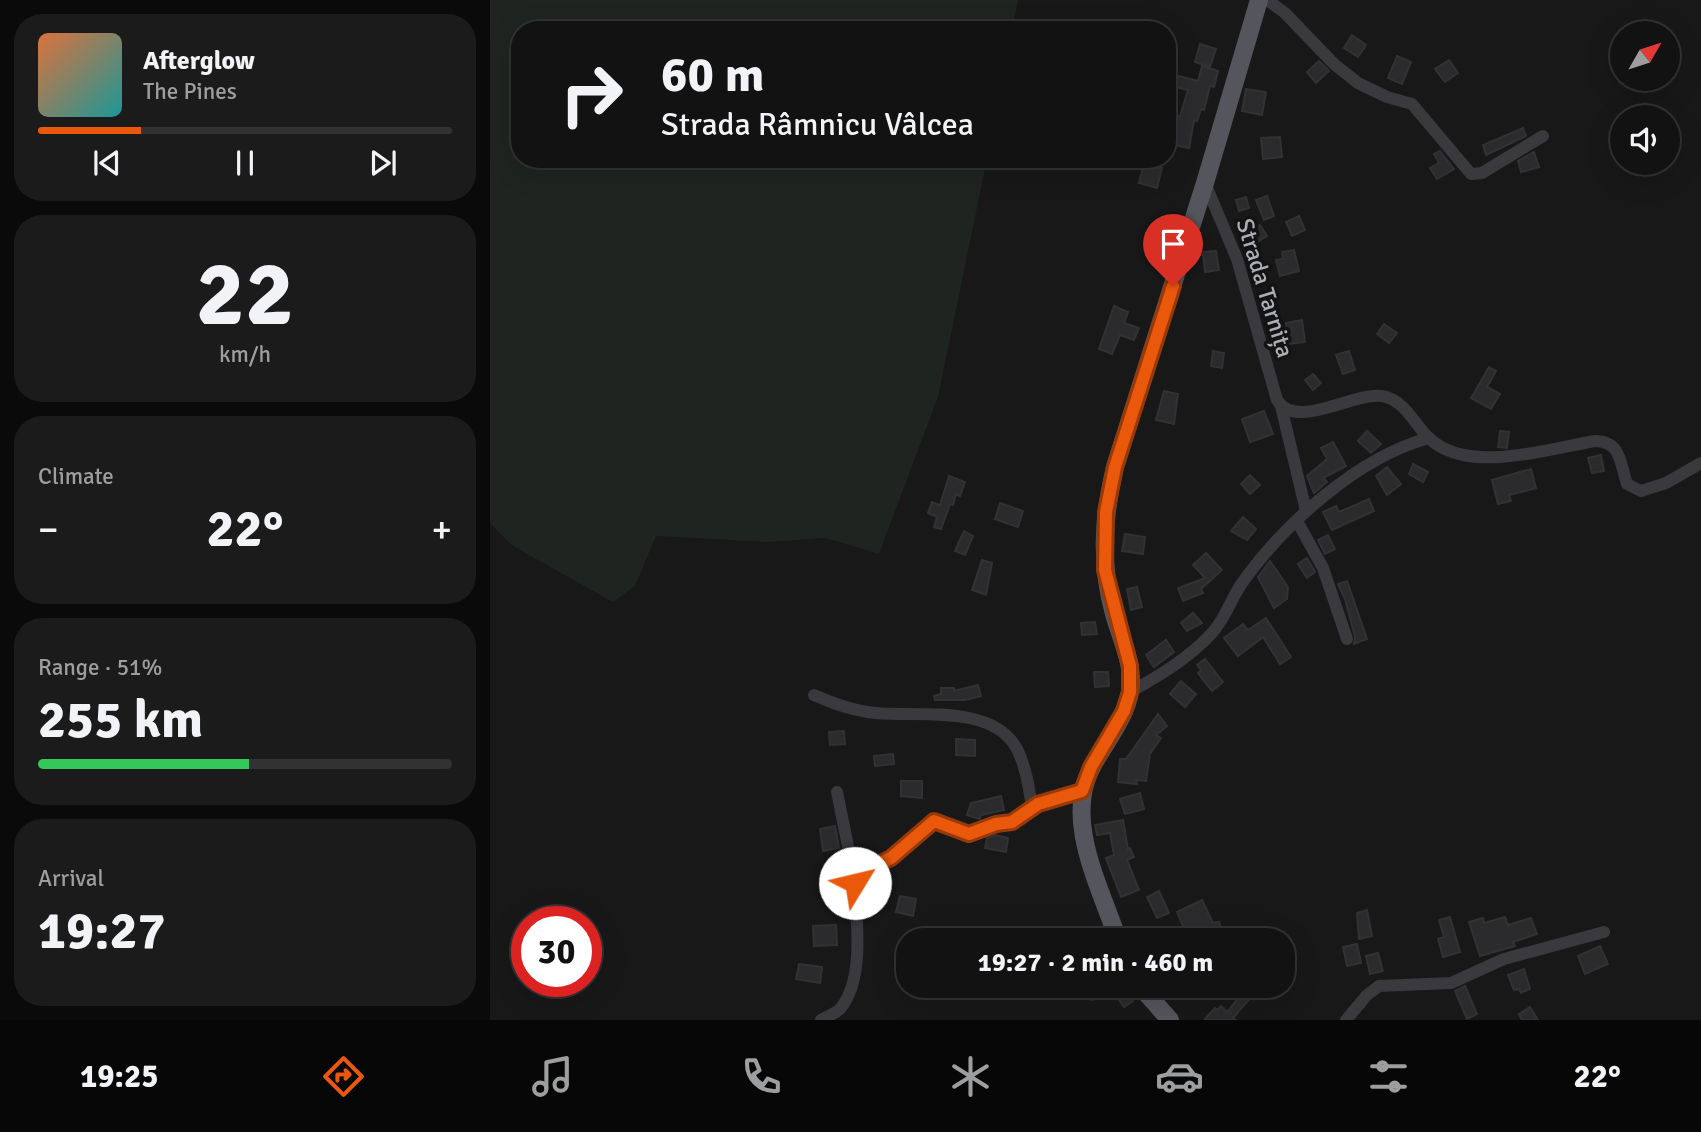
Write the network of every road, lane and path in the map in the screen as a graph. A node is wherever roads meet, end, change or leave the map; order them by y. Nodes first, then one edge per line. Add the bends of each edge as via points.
1 (1259, 0) edge
2 (1267, 0) edge
3 (1543, 136) dead end
4 (1205, 183) junction
5 (1281, 406) junction
6 (1429, 438) junction
7 (1701, 463) edge
8 (1301, 516) junction
9 (1347, 639) dead end
10 (1130, 692) junction
11 (814, 695) dead end
12 (1082, 791) junction
13 (837, 792) dead end
14 (1032, 807) junction
15 (858, 874) junction
16 (1114, 928) edge
17 (1604, 932) dead end
18 (1151, 998) edge
19 (821, 1020) edge
20 (1170, 1020) edge
21 (1346, 1020) edge

1 - 4 main road
2 - 3 street via 1359,82 1412,104 1471,174 1482,173
4 - 5 street, Strada Tarnița via 1237,260
4 - 10 main road via 1115,467 1106,512 1105,570 1130,666
5 - 6 street via 1296,413 1363,396 1383,396 1397,401
5 - 8 street, Strada Tarnița
6 - 7 street via 1452,452 1477,458 1610,442 1627,484 1641,491
6 - 8 street via 1384,456
8 - 9 street, Strada Tarnița
8 - 10 street via 1244,581 1213,632 1160,675
10 - 12 main road
11 - 14 street via 874,713 944,716 991,724 1017,748
12 - 14 street
12 - 16 main road via 1085,842
13 - 15 street via 851,861
14 - 15 street via 1019,819 969,834 934,821 891,858
15 - 19 street via 857,941 850,990 840,1009
17 - 21 street via 1504,959 1451,983 1379,986
18 - 20 main road

